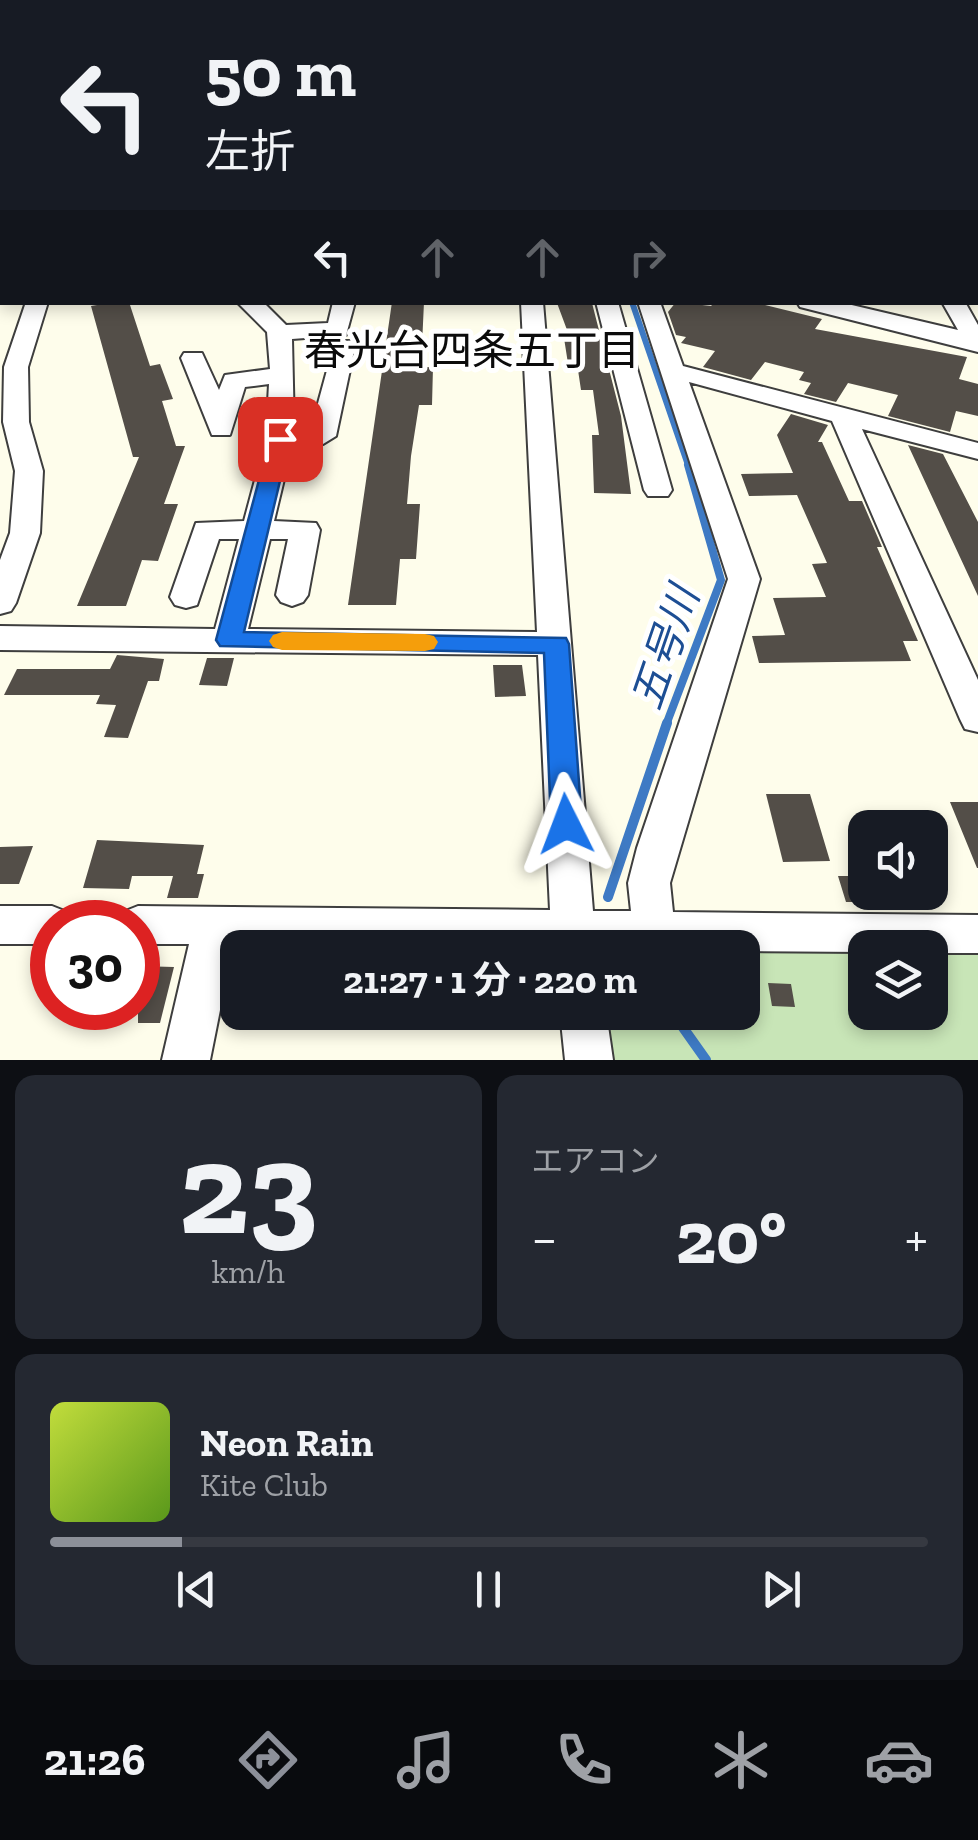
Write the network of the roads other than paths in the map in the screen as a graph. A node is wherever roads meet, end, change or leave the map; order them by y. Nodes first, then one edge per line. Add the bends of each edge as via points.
1 (36, 305) edge
2 (252, 305) edge
3 (343, 305) edge
4 (532, 305) edge
5 (608, 305) edge
6 (650, 305) edge
7 (955, 305) edge
8 (854, 308) edge
9 (889, 311) edge
10 (279, 332) junction
11 (977, 342) edge
12 (342, 346) dead end
13 (226, 351) dead end
14 (192, 358) dead end
15 (670, 370) junction
16 (280, 376) junction
17 (234, 380) junction
18 (843, 415) junction
19 (280, 439) junction
20 (978, 450) edge
21 (658, 490) dead end
22 (257, 530) junction
23 (292, 595) dead end
24 (186, 597) dead end
25 (0, 603) edge
26 (0, 638) edge
27 (229, 640) junction
28 (556, 644) junction
29 (978, 719) edge
30 (0, 925) edge
31 (30, 925) edge
32 (160, 925) edge
33 (215, 926) junction
34 (317, 930) edge
35 (572, 930) edge
36 (654, 930) edge
37 (760, 933) edge
38 (978, 934) edge
39 (585, 1030) edge
40 (186, 1060) edge
41 (589, 1060) edge

1 - 25 street via 16,367 16,422 28,471 26,534
2 - 10 street
3 - 10 street via 338,330
4 - 28 street
5 - 21 street
6 - 15 street
7 - 11 street
8 - 9 street
9 - 11 street
10 - 16 street
12 - 19 street via 324,436
13 - 17 street
14 - 17 street via 221,428
15 - 18 street
15 - 36 street via 744,579 657,848 648,884
16 - 17 street
16 - 19 street
18 - 20 street
18 - 29 street
19 - 22 street
22 - 23 street via 305,530
22 - 24 street via 207,530
22 - 27 street
26 - 27 street
27 - 28 street
28 - 35 street
30 - 31 street
32 - 33 street
33 - 34 street
33 - 40 street
37 - 38 street
39 - 41 street

